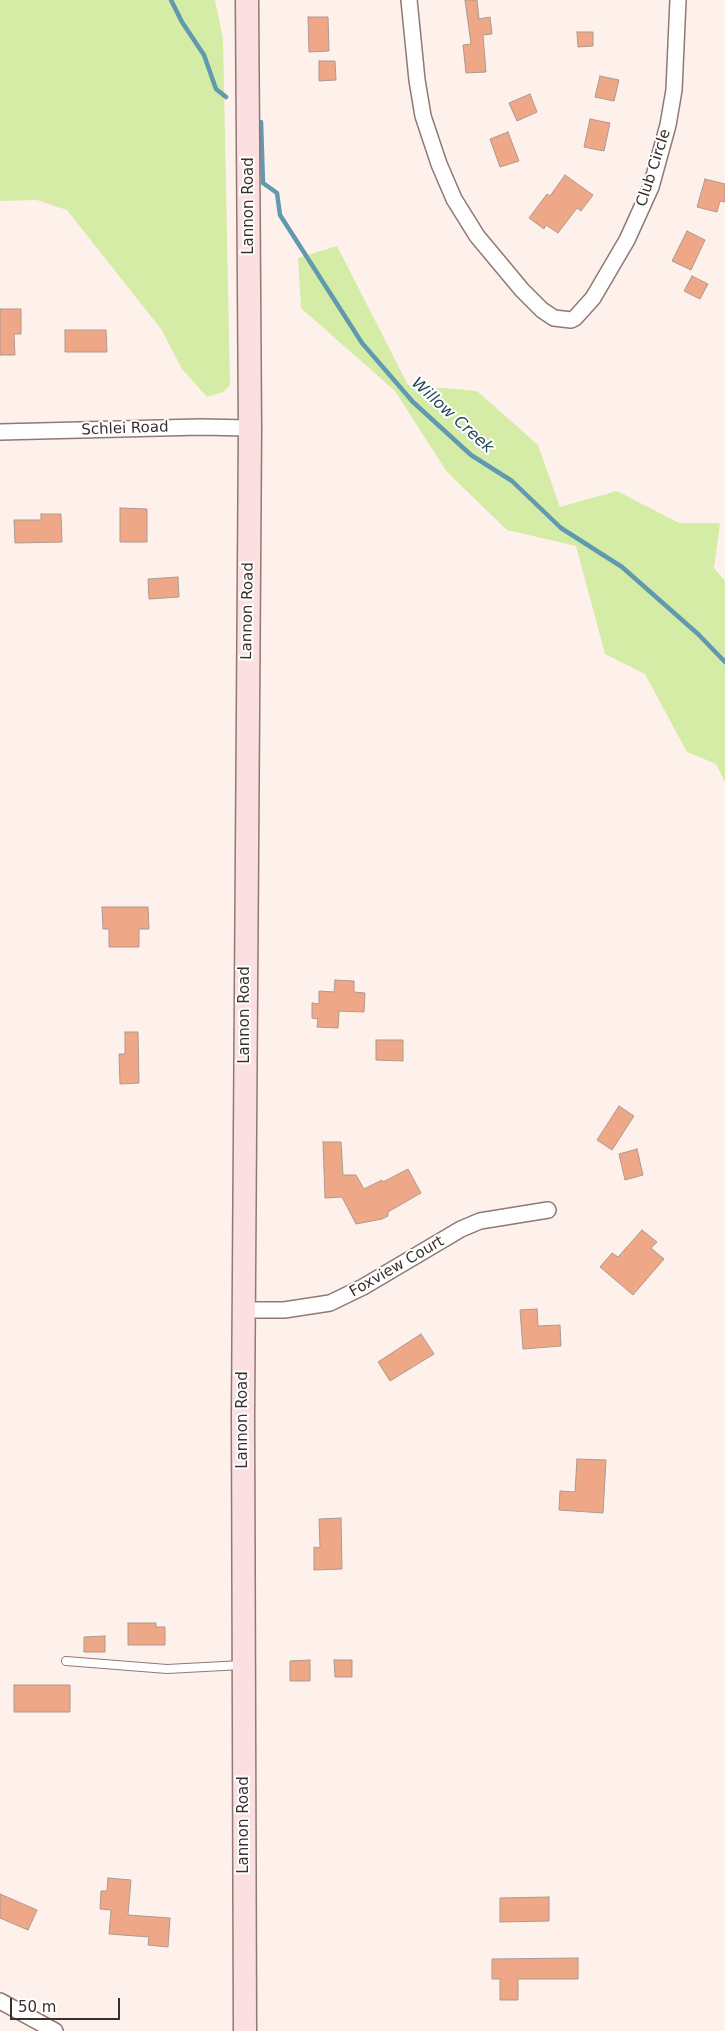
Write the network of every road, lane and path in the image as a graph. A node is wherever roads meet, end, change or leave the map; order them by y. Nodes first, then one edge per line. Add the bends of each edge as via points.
1 (247, 0) edge
2 (410, 0) edge
3 (678, 0) edge
4 (250, 428) junction
5 (0, 432) edge
6 (548, 1210) dead end
7 (243, 1310) junction
8 (66, 1661) dead end
9 (244, 1665) junction
10 (0, 2001) edge
11 (55, 2031) edge
12 (245, 2031) edge

1 - 4 main road, Lannon Road
2 - 3 street, Club Circle via 423,116 454,199 477,236 522,290 554,318 575,318 593,298 619,254 651,187 674,90
4 - 5 street, Schlei Road
4 - 7 main road, Lannon Road
6 - 7 street, Foxview Court via 480,1221 461,1229 330,1303 284,1310
7 - 9 main road, Lannon Road
8 - 9 lane via 167,1669
9 - 12 main road, Lannon Road
10 - 11 street

